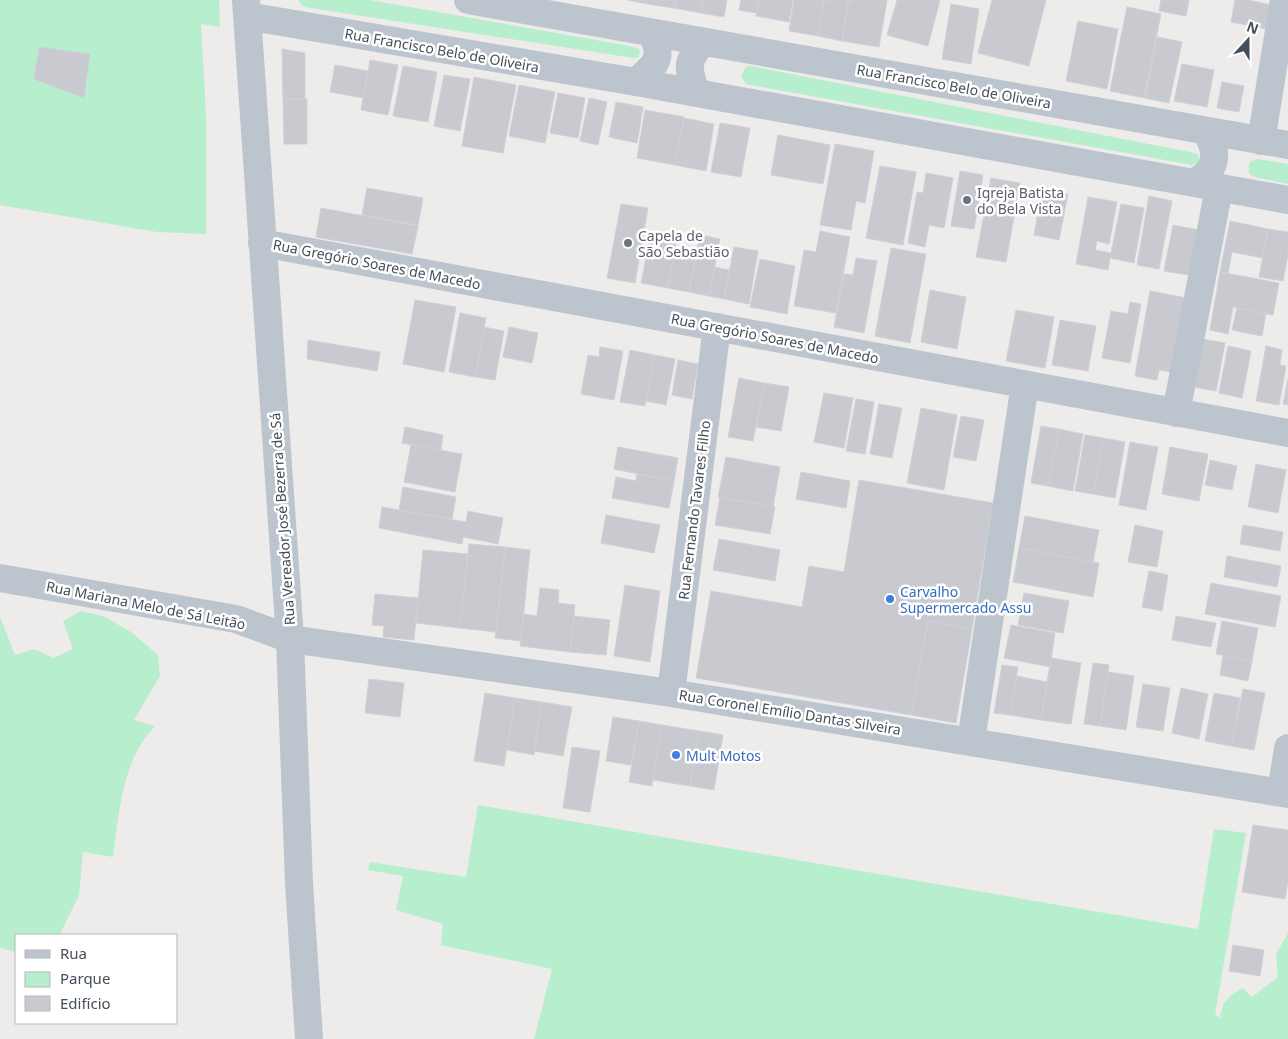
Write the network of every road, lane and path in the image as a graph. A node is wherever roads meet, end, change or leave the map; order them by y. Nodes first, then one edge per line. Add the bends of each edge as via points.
1 (468, 0) edge
2 (1284, 0) edge
3 (246, 8) edge
4 (652, 33) junction
5 (703, 42) junction
6 (636, 82) junction
7 (696, 93) junction
8 (1206, 131) junction
9 (1254, 139) junction
10 (1288, 146) edge
11 (1193, 183) junction
12 (1231, 190) junction
13 (1288, 200) edge
14 (262, 242) junction
15 (718, 327) junction
16 (1025, 384) junction
17 (1176, 413) junction
18 (1288, 434) edge
19 (0, 578) edge
20 (290, 639) junction
21 (671, 692) junction
22 (971, 741) junction
23 (1288, 748) edge
24 (1284, 794) edge
25 (309, 1039) edge

1 - 4 street, Rua Francisco Belo de Oliveira
2 - 9 street
3 - 6 street, Rua Francisco Belo de Oliveira
3 - 14 street, Rua Vereador José Bezerra de Sá
4 - 5 street, Rua Francisco Belo de Oliveira
4 - 6 street via 658,59 652,69
5 - 7 street via 692,55 689,68
5 - 8 street, Rua Francisco Belo de Oliveira
6 - 7 street, Rua Francisco Belo de Oliveira
7 - 11 street, Rua Francisco Belo de Oliveira
8 - 9 street, Rua Francisco Belo de Oliveira
8 - 11 street via 1213,144 1214,160 1208,173
9 - 10 street, Rua Francisco Belo de Oliveira
9 - 12 street via 1236,153 1231,171 1234,184
11 - 12 street, Rua Francisco Belo de Oliveira
12 - 13 street, Rua Francisco Belo de Oliveira
12 - 17 street
14 - 15 street, Rua Gregório Soares de Macedo
14 - 20 street, Rua Vereador José Bezerra de Sá
15 - 16 street, Rua Gregório Soares de Macedo
15 - 21 street, Rua Fernando Tavares Filho
16 - 17 street, Rua Gregório Soares de Macedo
16 - 22 street
17 - 18 street, Rua Gregório Soares de Macedo
19 - 20 street, Rua Mariana Melo de Sá Leitão via 236,619
20 - 21 street, Rua Coronel Emílio Dantas Silveira
20 - 25 street, Rua Vereador José Bezerra de Sá via 299,883
21 - 22 street, Rua Coronel Emílio Dantas Silveira
22 - 24 street, Rua Coronel Emílio Dantas Silveira
23 - 24 street

